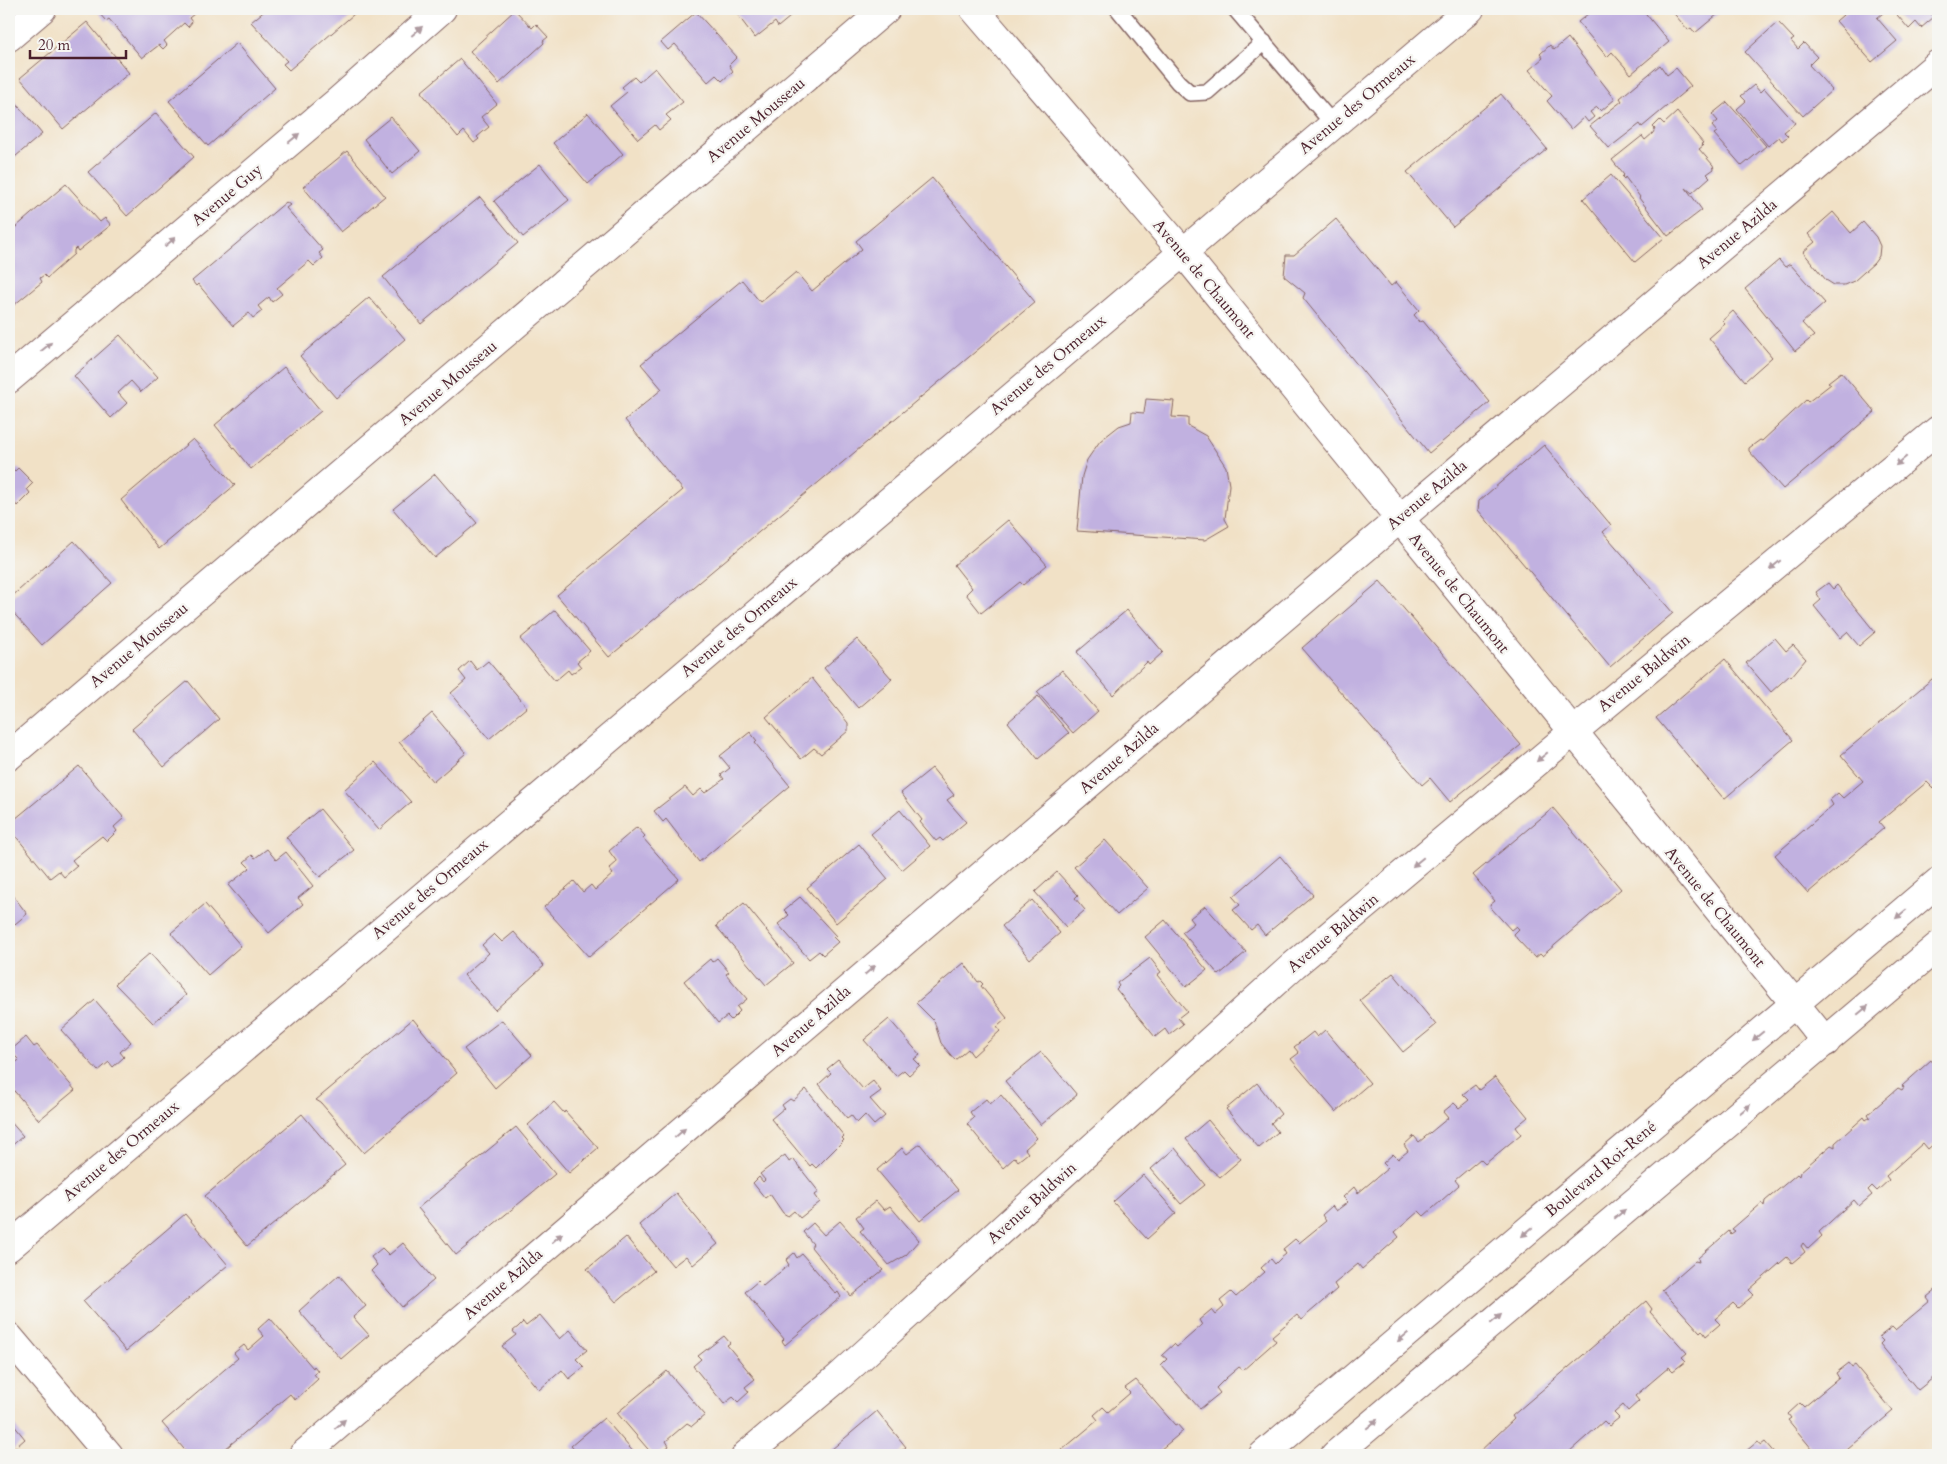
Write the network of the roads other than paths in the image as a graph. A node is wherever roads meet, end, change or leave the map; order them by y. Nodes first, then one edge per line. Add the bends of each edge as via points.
1 (42, 9) edge
2 (442, 9) edge
3 (886, 9) edge
4 (974, 9) edge
5 (1118, 9) edge
6 (1235, 9) edge
7 (1470, 9) edge
8 (9, 37) edge
9 (1264, 42) junction
10 (1938, 64) edge
11 (1333, 124) junction
12 (1182, 251) junction
13 (9, 379) edge
14 (1938, 430) edge
15 (1400, 518) junction
16 (1572, 732) junction
17 (9, 756) edge
18 (1938, 882) edge
19 (1938, 946) edge
20 (1795, 1004) junction
21 (1826, 1042) junction
22 (9, 1247) edge
23 (9, 1338) edge
24 (109, 1455) edge
25 (303, 1455) edge
26 (746, 1455) edge
27 (1264, 1455) edge
28 (1335, 1455) edge

1 - 8 street
13 -> 2 street, Avenue Guy
3 - 17 street, Avenue Mousseau
4 - 12 street, Avenue de Chaumont
5 - 9 lane via 1190,93 1207,92
6 - 9 lane
7 - 11 street, Avenue des Ormeaux
9 - 11 lane
10 - 15 street, Avenue Azilda
11 - 12 street, Avenue des Ormeaux
12 - 15 street, Avenue de Chaumont
12 - 22 street, Avenue des Ormeaux
14 -> 16 street, Avenue Baldwin
15 - 16 street, Avenue de Chaumont
25 -> 15 street, Avenue Azilda
16 - 20 street, Avenue de Chaumont
16 -> 26 street, Avenue Baldwin via 1294,966 839,1377
18 -> 20 street, Boulevard Roi-René
21 -> 19 street
20 - 21 street, Avenue de Chaumont
20 -> 27 street, Boulevard Roi-René
28 -> 21 street
23 - 24 street

